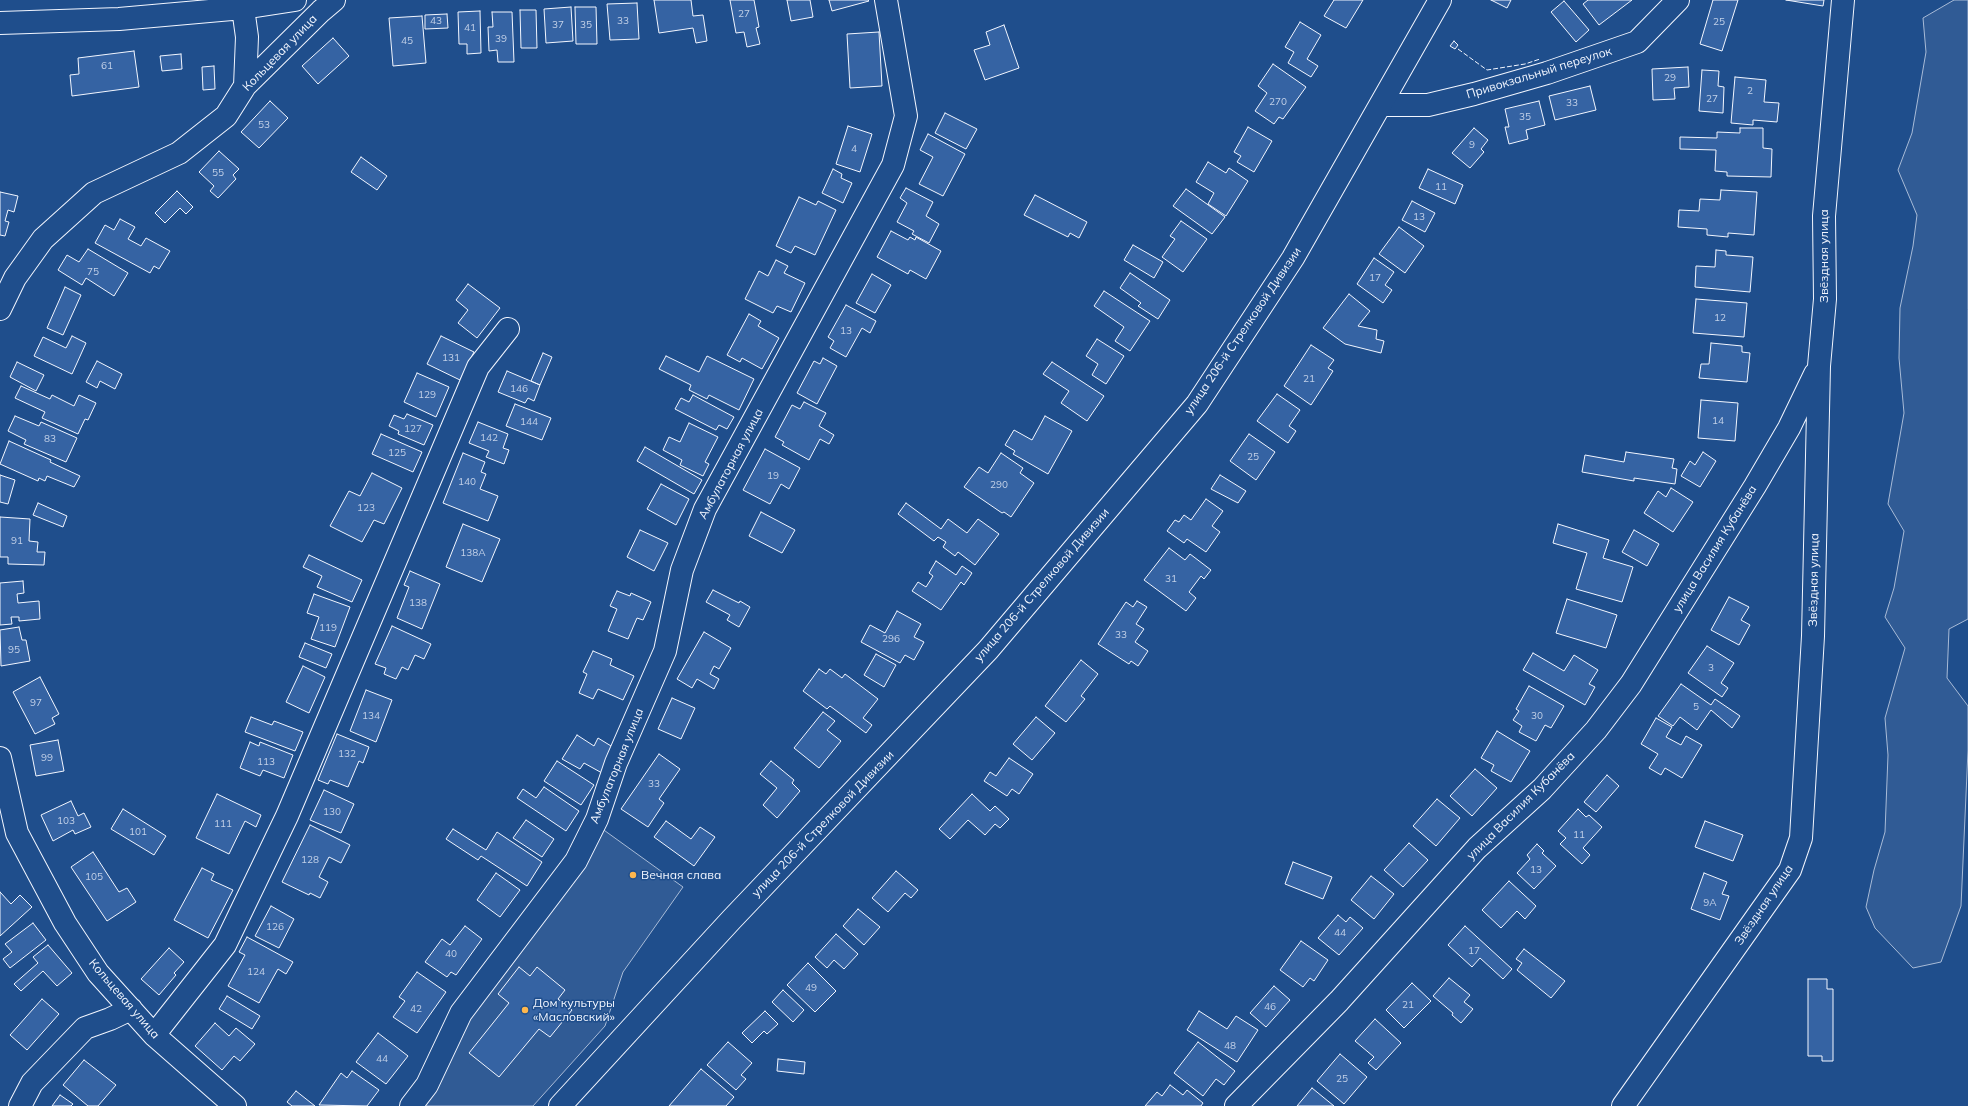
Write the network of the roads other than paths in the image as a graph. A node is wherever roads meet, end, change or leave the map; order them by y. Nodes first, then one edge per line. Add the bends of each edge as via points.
1 (295, 0) edge
2 (334, 0) edge
3 (886, 0) edge
4 (1440, 0) edge
5 (1678, 0) edge
6 (1843, 0) edge
7 (243, 8) junction
8 (0, 23) edge
9 (245, 86) junction
10 (1382, 105) junction
11 (0, 309) edge
12 (508, 329) dead end
13 (1818, 366) junction
14 (0, 758) edge
15 (131, 1009) junction
16 (154, 1035) junction
17 (20, 1106) edge
18 (235, 1106) edge
19 (411, 1106) edge
20 (560, 1106) edge
21 (1236, 1106) edge
22 (1623, 1106) edge

1 - 7 street
2 - 9 street, Кольцевая улица
3 - 19 street, Амбулаторная улица via 906,116 893,165 705,509 682,570 665,650 616,763 597,819 576,861 461,1013 426,1085
4 - 10 street, улица 206-й Стрелковой Дивизии
5 - 10 street, Привокзальный переулок via 1637,42 1547,73 1474,94 1428,105
6 - 13 street, Звёздная улица via 1824,216 1825,299
7 - 8 street via 119,19
7 - 9 street via 247,37
9 - 11 street, Кольцевая улица via 226,116 179,153 94,193 43,239 15,278
10 - 20 street, улица 206-й Стрелковой Дивизии via 1293,258 1197,404 988,650 732,919
12 - 16 street via 478,367 287,816 225,944
13 - 21 street, улица Василия Кубанёва via 1789,428 1755,486 1630,684 1596,730 1542,789 1477,848 1339,1000
13 - 22 street, Звёздная улица via 1813,636 1801,838 1790,870
14 - 15 street, Кольцевая улица via 18,833 32,861 65,923 98,973
15 - 16 street, Кольцевая улица
15 - 17 street via 85,1028 32,1083
16 - 18 street, Кольцевая улица

